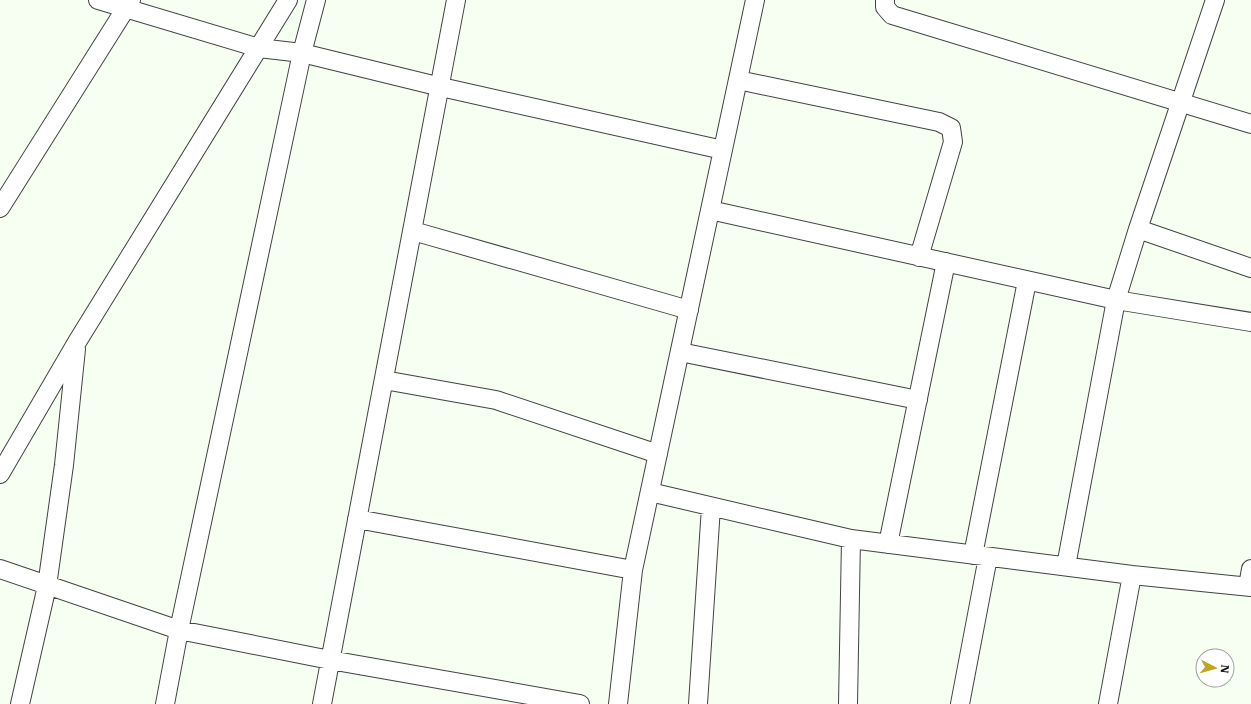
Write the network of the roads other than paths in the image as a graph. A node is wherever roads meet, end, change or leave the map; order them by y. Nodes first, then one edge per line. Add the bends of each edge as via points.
1 (98, 0) edge
2 (288, 0) edge
3 (316, 0) edge
4 (456, 0) edge
5 (755, 0) edge
6 (885, 0) edge
7 (1215, 0) edge
8 (129, 4) edge
9 (259, 48) junction
10 (302, 53) junction
11 (738, 80) junction
12 (441, 87) junction
13 (1181, 102) junction
14 (1251, 124) edge
15 (723, 150) junction
16 (0, 208) edge
17 (710, 210) junction
18 (1138, 229) junction
19 (413, 231) junction
20 (919, 257) junction
21 (946, 262) junction
22 (1251, 268) edge
23 (1028, 281) junction
24 (1116, 300) junction
25 (689, 310) junction
26 (1251, 322) edge
27 (77, 342) junction
28 (680, 352) junction
29 (384, 380) junction
30 (918, 400) junction
31 (658, 454) junction
32 (0, 474) edge
33 (650, 492) junction
34 (711, 507) junction
35 (357, 519) junction
36 (851, 539) junction
37 (888, 544) junction
38 (980, 556) junction
39 (1066, 566) junction
40 (0, 569) edge
41 (1251, 569) edge
42 (633, 570) junction
43 (1132, 575) junction
44 (47, 586) junction
45 (1249, 587) edge
46 (179, 630) junction
47 (330, 660) junction
48 (20, 704) edge
49 (165, 704) edge
50 (322, 704) edge
51 (580, 704) edge
52 (618, 704) edge
53 (698, 704) edge
54 (848, 704) edge
55 (960, 704) edge
56 (1108, 704) edge

1 - 8 street
2 - 9 street
3 - 10 street
4 - 12 street
5 - 11 street
6 - 13 street via 885,7 892,15
7 - 13 street
8 - 9 street
8 - 16 street
9 - 10 street
9 - 27 street
10 - 12 street
10 - 46 street
11 - 15 street
11 - 20 street via 939,122 951,128 953,142
12 - 15 street
12 - 19 street
13 - 14 street
13 - 18 street
15 - 17 street
17 - 20 street
17 - 25 street
18 - 22 street
18 - 24 street
19 - 25 street
19 - 29 street
20 - 21 street
21 - 23 street
21 - 30 street
23 - 24 street
23 - 38 street
24 - 26 street
24 - 39 street
25 - 28 street
27 - 32 street
27 - 44 street via 64,465
28 - 30 street
28 - 31 street
29 - 31 street via 496,400
29 - 35 street
30 - 37 street
31 - 33 street
33 - 34 street
33 - 42 street
34 - 36 street
34 - 53 street
35 - 42 street
35 - 47 street
36 - 37 street
36 - 54 street
37 - 38 street
38 - 39 street
38 - 55 street
39 - 43 street
40 - 44 street
41 - 45 street
42 - 52 street
43 - 45 street
43 - 56 street
44 - 46 street
44 - 48 street
46 - 47 street
46 - 49 street
47 - 50 street
47 - 51 street

